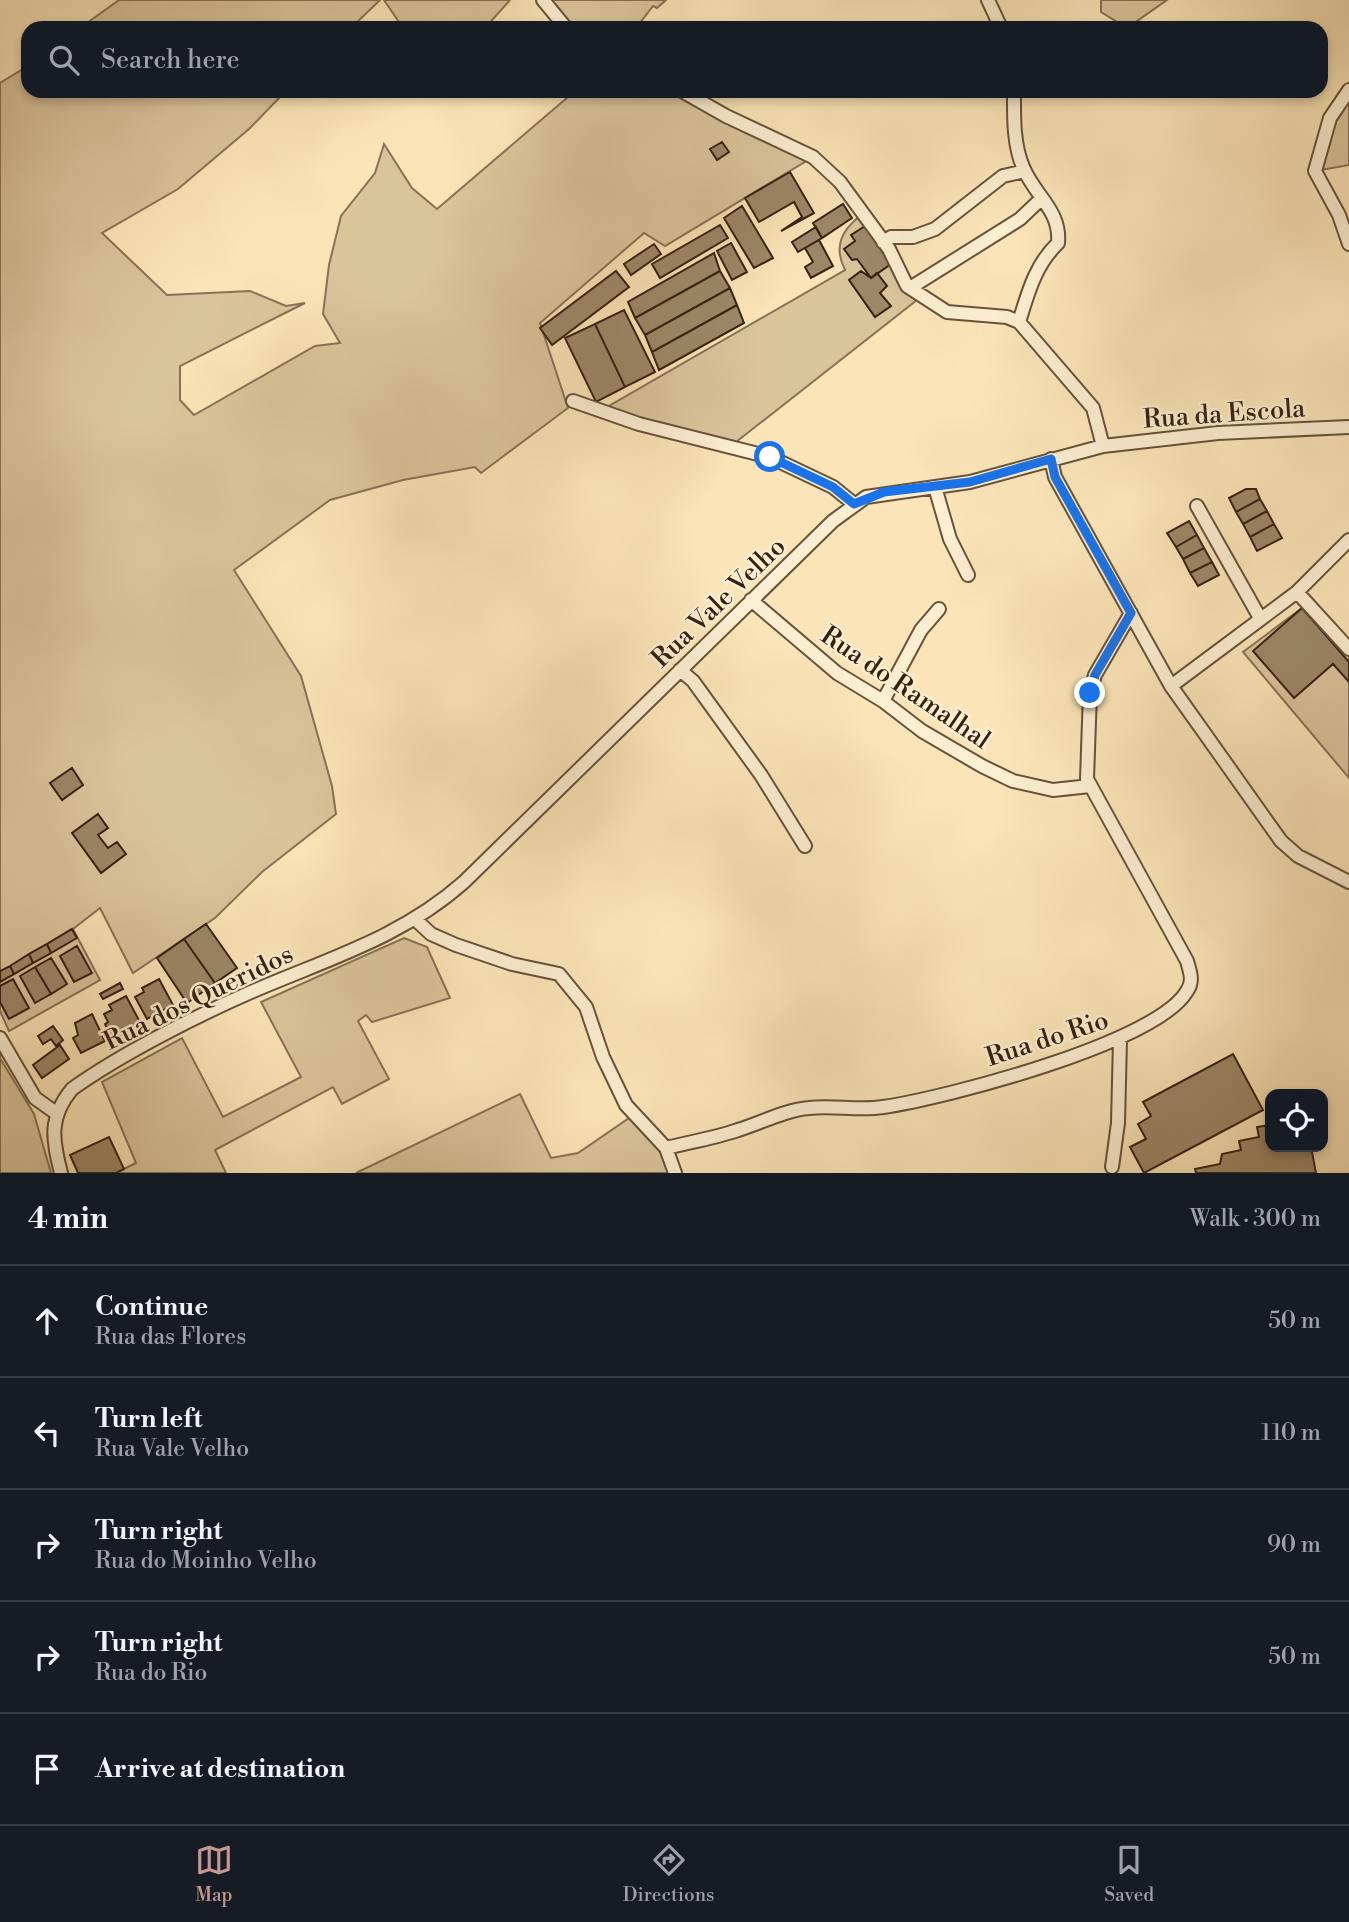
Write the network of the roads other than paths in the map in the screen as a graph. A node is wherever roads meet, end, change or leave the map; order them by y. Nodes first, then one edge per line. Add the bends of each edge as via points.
1 (543, 0) edge
2 (988, 0) edge
3 (560, 21) edge
4 (998, 21) edge
5 (1349, 90) edge
6 (694, 98) edge
7 (1014, 98) edge
8 (1025, 171) junction
9 (1042, 198) junction
10 (883, 242) junction
11 (1349, 244) edge
12 (910, 288) junction
13 (1019, 322) junction
14 (573, 401) dead end
15 (1349, 427) edge
16 (1103, 446) junction
17 (1051, 459) junction
18 (935, 487) junction
19 (854, 504) junction
20 (1197, 506) dead end
21 (1349, 540) edge
22 (968, 575) dead end
23 (1297, 592) junction
24 (751, 600) junction
25 (939, 609) dead end
26 (1131, 613) junction
27 (1260, 618) junction
28 (1349, 649) edge
29 (680, 670) junction
30 (1171, 686) junction
31 (883, 701) junction
32 (1090, 786) junction
33 (805, 846) dead end
34 (1349, 882) edge
35 (429, 912) junction
36 (416, 920) junction
37 (439, 937) junction
38 (0, 1038) edge
39 (1120, 1040) junction
40 (56, 1113) junction
41 (666, 1148) junction
42 (1112, 1167) dead end
43 (61, 1173) edge
44 (675, 1173) edge

1 - 3 street
2 - 4 street
5 - 11 street via 1330,118 1315,171
6 - 10 street via 813,157 840,182
7 - 8 street via 1014,126
8 - 9 street
8 - 10 street via 1003,176 935,229
9 - 12 street via 1020,219
9 - 13 street via 1053,209 1058,243 1043,257
10 - 12 street
12 - 13 street via 947,313
13 - 16 street via 1093,408
14 - 19 street via 639,424 770,457 833,487
15 - 16 street, Rua da Escola via 1218,433
16 - 17 street, Rua Vale Velho
17 - 18 street, Rua Vale Velho
17 - 26 street via 1055,477
18 - 19 street, Rua Vale Velho via 884,492
18 - 22 street via 950,540
19 - 24 street, Rua Vale Velho
20 - 27 street
21 - 23 street
23 - 27 street
23 - 28 street
24 - 29 street, Rua Vale Velho
24 - 31 street, Rua do Ramalhal via 812,655
25 - 31 street via 921,630
26 - 30 street
26 - 32 street, Rua do Rio via 1095,675 1090,693
27 - 30 street
29 - 33 street via 693,681 761,775
29 - 35 street, Rua Vale Velho
30 - 34 street via 1281,841 1298,856
31 - 32 street, Rua do Ramalhal via 922,731 1013,781 1053,789
32 - 39 street, Rua do Rio via 1186,961 1192,980 1187,993 1162,1014
35 - 36 street, Rua dos Queridos
35 - 37 street
36 - 37 street
36 - 40 street, Rua dos Queridos via 214,1010 88,1078 72,1089
37 - 41 street via 512,964 559,974 586,1007 603,1058 626,1105
38 - 40 street via 35,1098
39 - 41 street, Rua do Rio via 929,1097 881,1107 808,1108
39 - 42 street
40 - 43 street via 52,1133
41 - 44 street

